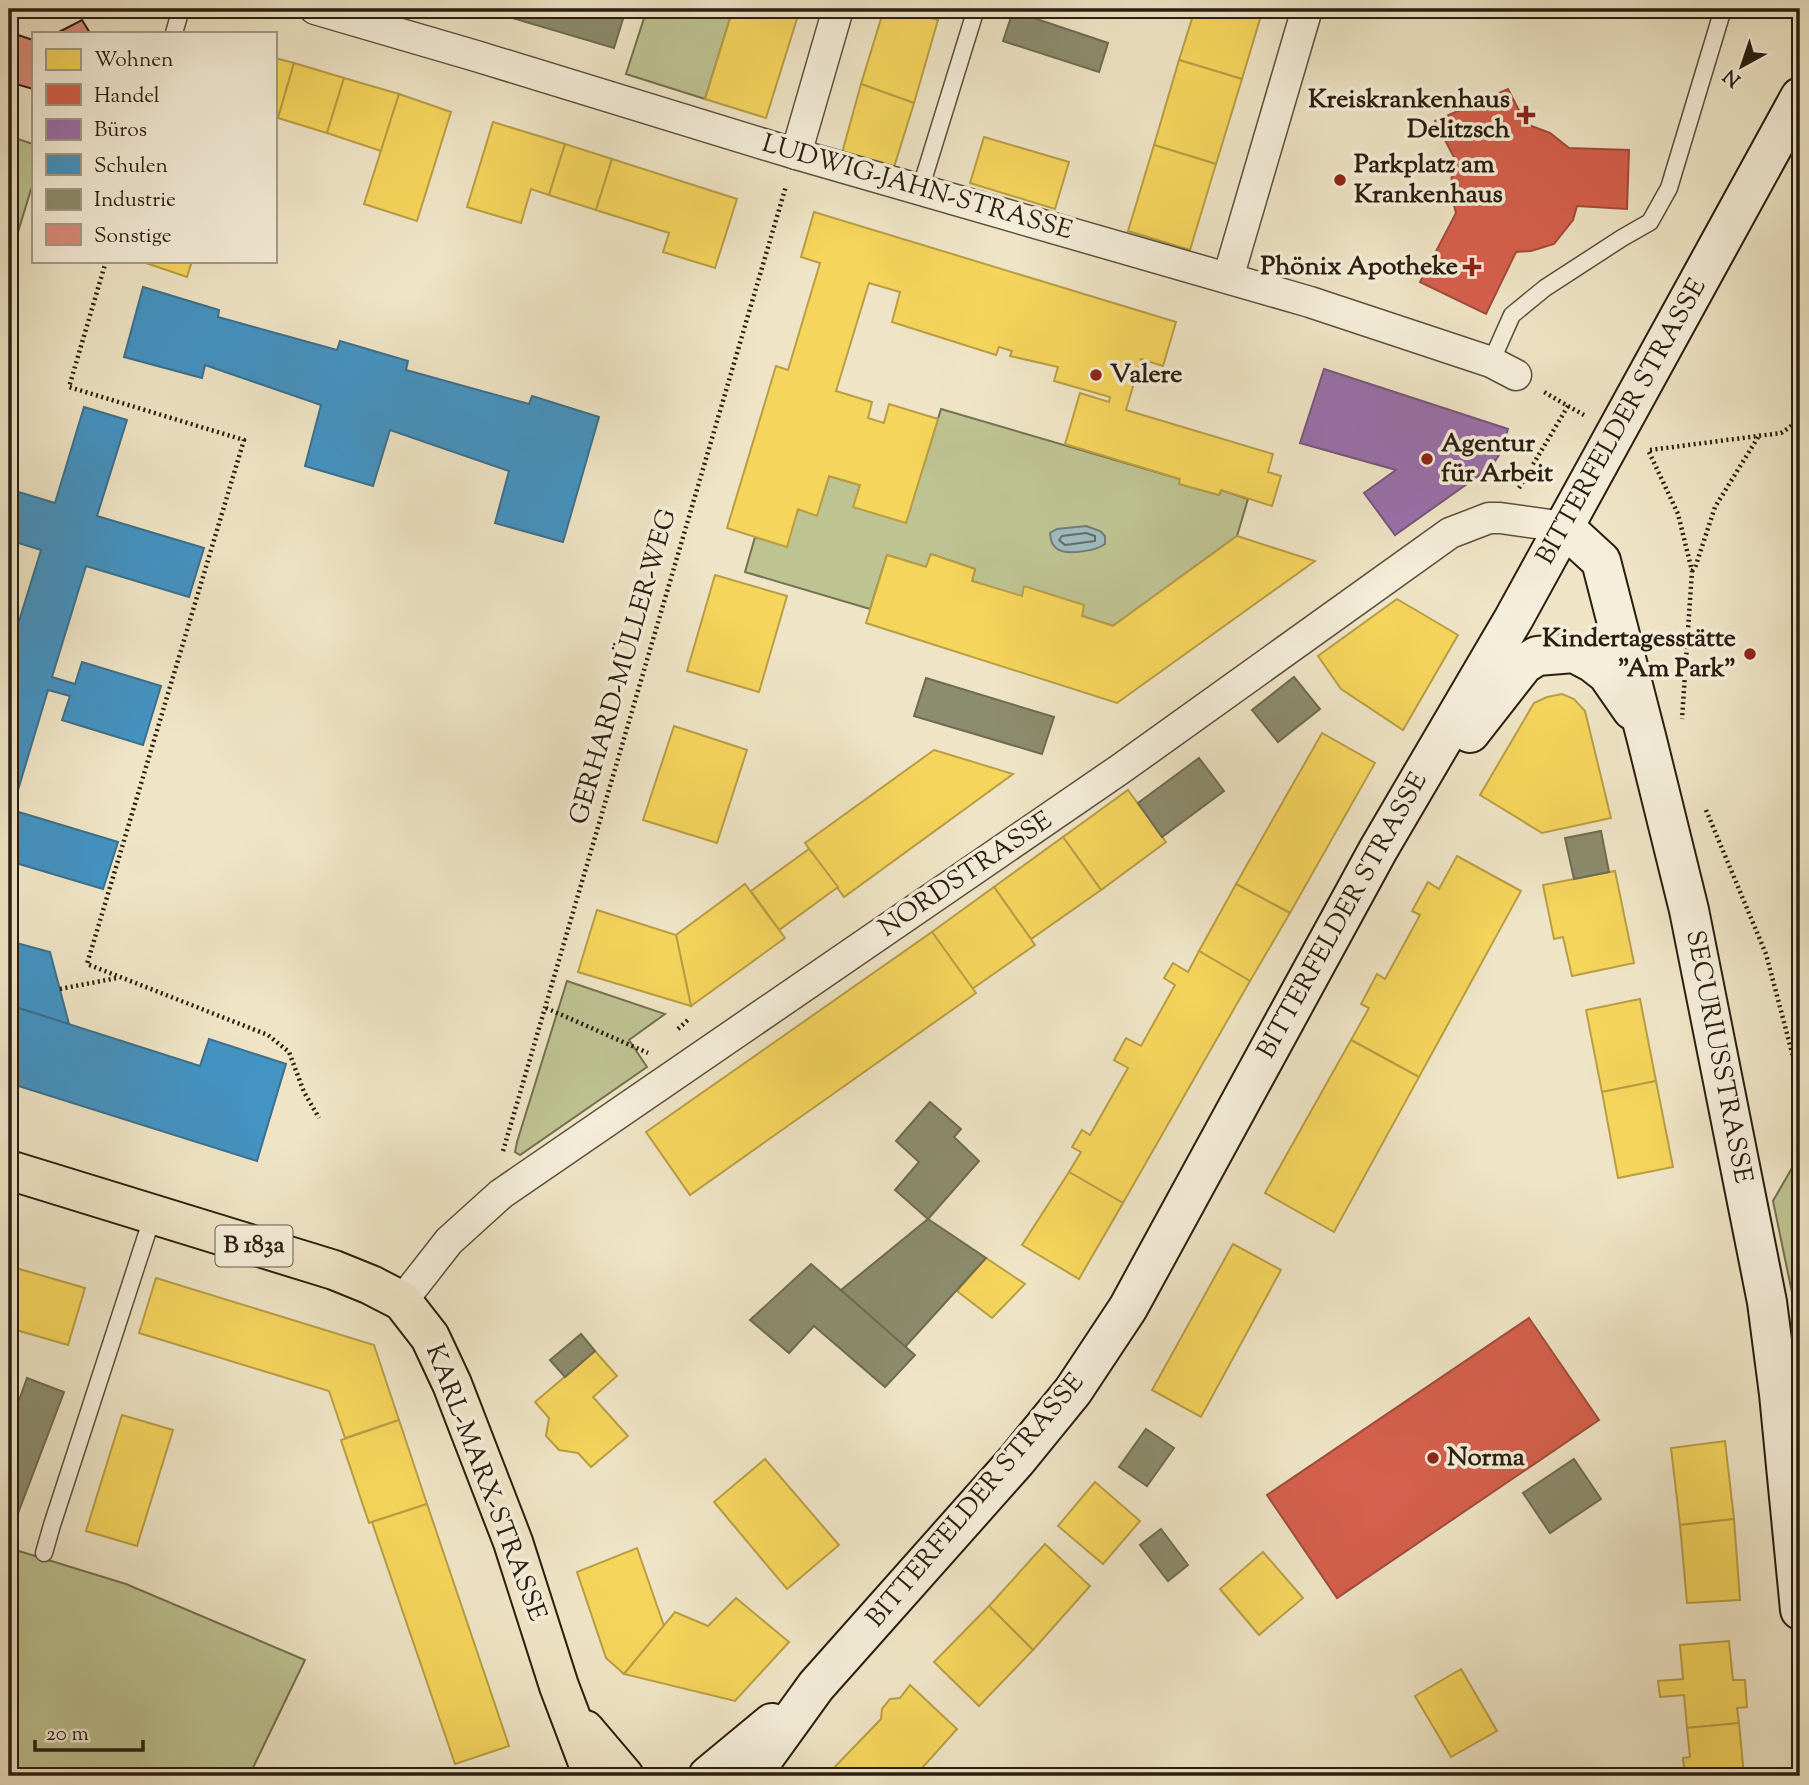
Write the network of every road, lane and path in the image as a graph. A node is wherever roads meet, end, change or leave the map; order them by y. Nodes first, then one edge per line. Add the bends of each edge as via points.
1 (181, 9) edge
2 (314, 9) edge
3 (838, 9) edge
4 (976, 9) edge
5 (1307, 9) edge
6 (1721, 11) edge
7 (174, 32) edge
8 (1800, 97) edge
9 (796, 154) junction
10 (920, 190) junction
11 (106, 262) edge
12 (1228, 278) junction
13 (1503, 369) junction
14 (1800, 417) edge
15 (1760, 435) junction
16 (1514, 496) dead end
17 (1564, 527) junction
18 (1692, 571) junction
19 (1682, 719) dead end
20 (1647, 740) junction
21 (1706, 810) dead end
22 (1378, 850) junction
23 (120, 977) junction
24 (60, 989) dead end
25 (546, 1007) dead end
26 (690, 1018) dead end
27 (671, 1036) dead end
28 (651, 1054) dead end
29 (1800, 1083) edge
30 (319, 1118) dead end
31 (9, 1170) edge
32 (501, 1194) junction
33 (153, 1214) junction
34 (402, 1301) junction
35 (44, 1553) dead end
36 (1800, 1610) edge
37 (816, 1686) junction
38 (567, 1708) junction
39 (593, 1776) edge
40 (624, 1776) edge
41 (708, 1776) edge
42 (751, 1776) edge

1 - 7 lane
2 - 9 street, LUDWIG-JAHN-STRASSE
3 - 9 street
4 - 10 lane
5 - 12 street
6 - 13 lane via 1669,188 1650,222 1545,288 1512,315
8 - 17 street, BITTERFELDER STRASSE
9 - 10 street, LUDWIG-JAHN-STRASSE
9 - 32 path, GERHARD-MÜLLER-WEG via 503,1147
10 - 12 street, LUDWIG-JAHN-STRASSE
11 - 23 path via 69,387 244,440 87,964
12 - 13 street, LUDWIG-JAHN-STRASSE
13 - 16 path via 1568,406
14 - 15 path via 1781,433
15 - 18 path via 1715,508
15 - 18 path via 1648,450 1678,514
17 - 20 street, SECURIUSSTRASSE via 1601,561
17 - 22 street, BITTERFELDER STRASSE
17 - 32 street, NORDSTRASSE via 1489,518 1450,533 1119,770
18 - 19 path
20 - 22 street via 1626,701 1593,663 1567,652 1537,656 1524,664
20 - 36 street, SECURIUSSTRASSE via 1689,910 1767,1302
21 - 29 path via 1766,954
22 - 37 street, BITTERFELDER STRASSE via 1128,1308 1080,1381 1016,1461
23 - 24 path
23 - 30 path via 268,1035 289,1052
25 - 28 path
26 - 27 path
31 - 33 main road, KARL-MARX-STRASSE / B 183a
32 - 34 street, NORDSTRASSE via 449,1241
33 - 34 main road, KARL-MARX-STRASSE / B 183a via 334,1270
33 - 35 lane
34 - 38 main road, KARL-MARX-STRASSE / B 183a via 430,1337 452,1384 513,1542
37 - 41 street, BITTERFELDER STRASSE
37 - 42 street, BITTERFELDER STRASSE
38 - 39 main road, KARL-MARX-STRASSE / B 183a
38 - 40 main road, KARL-MARX-STRASSE

